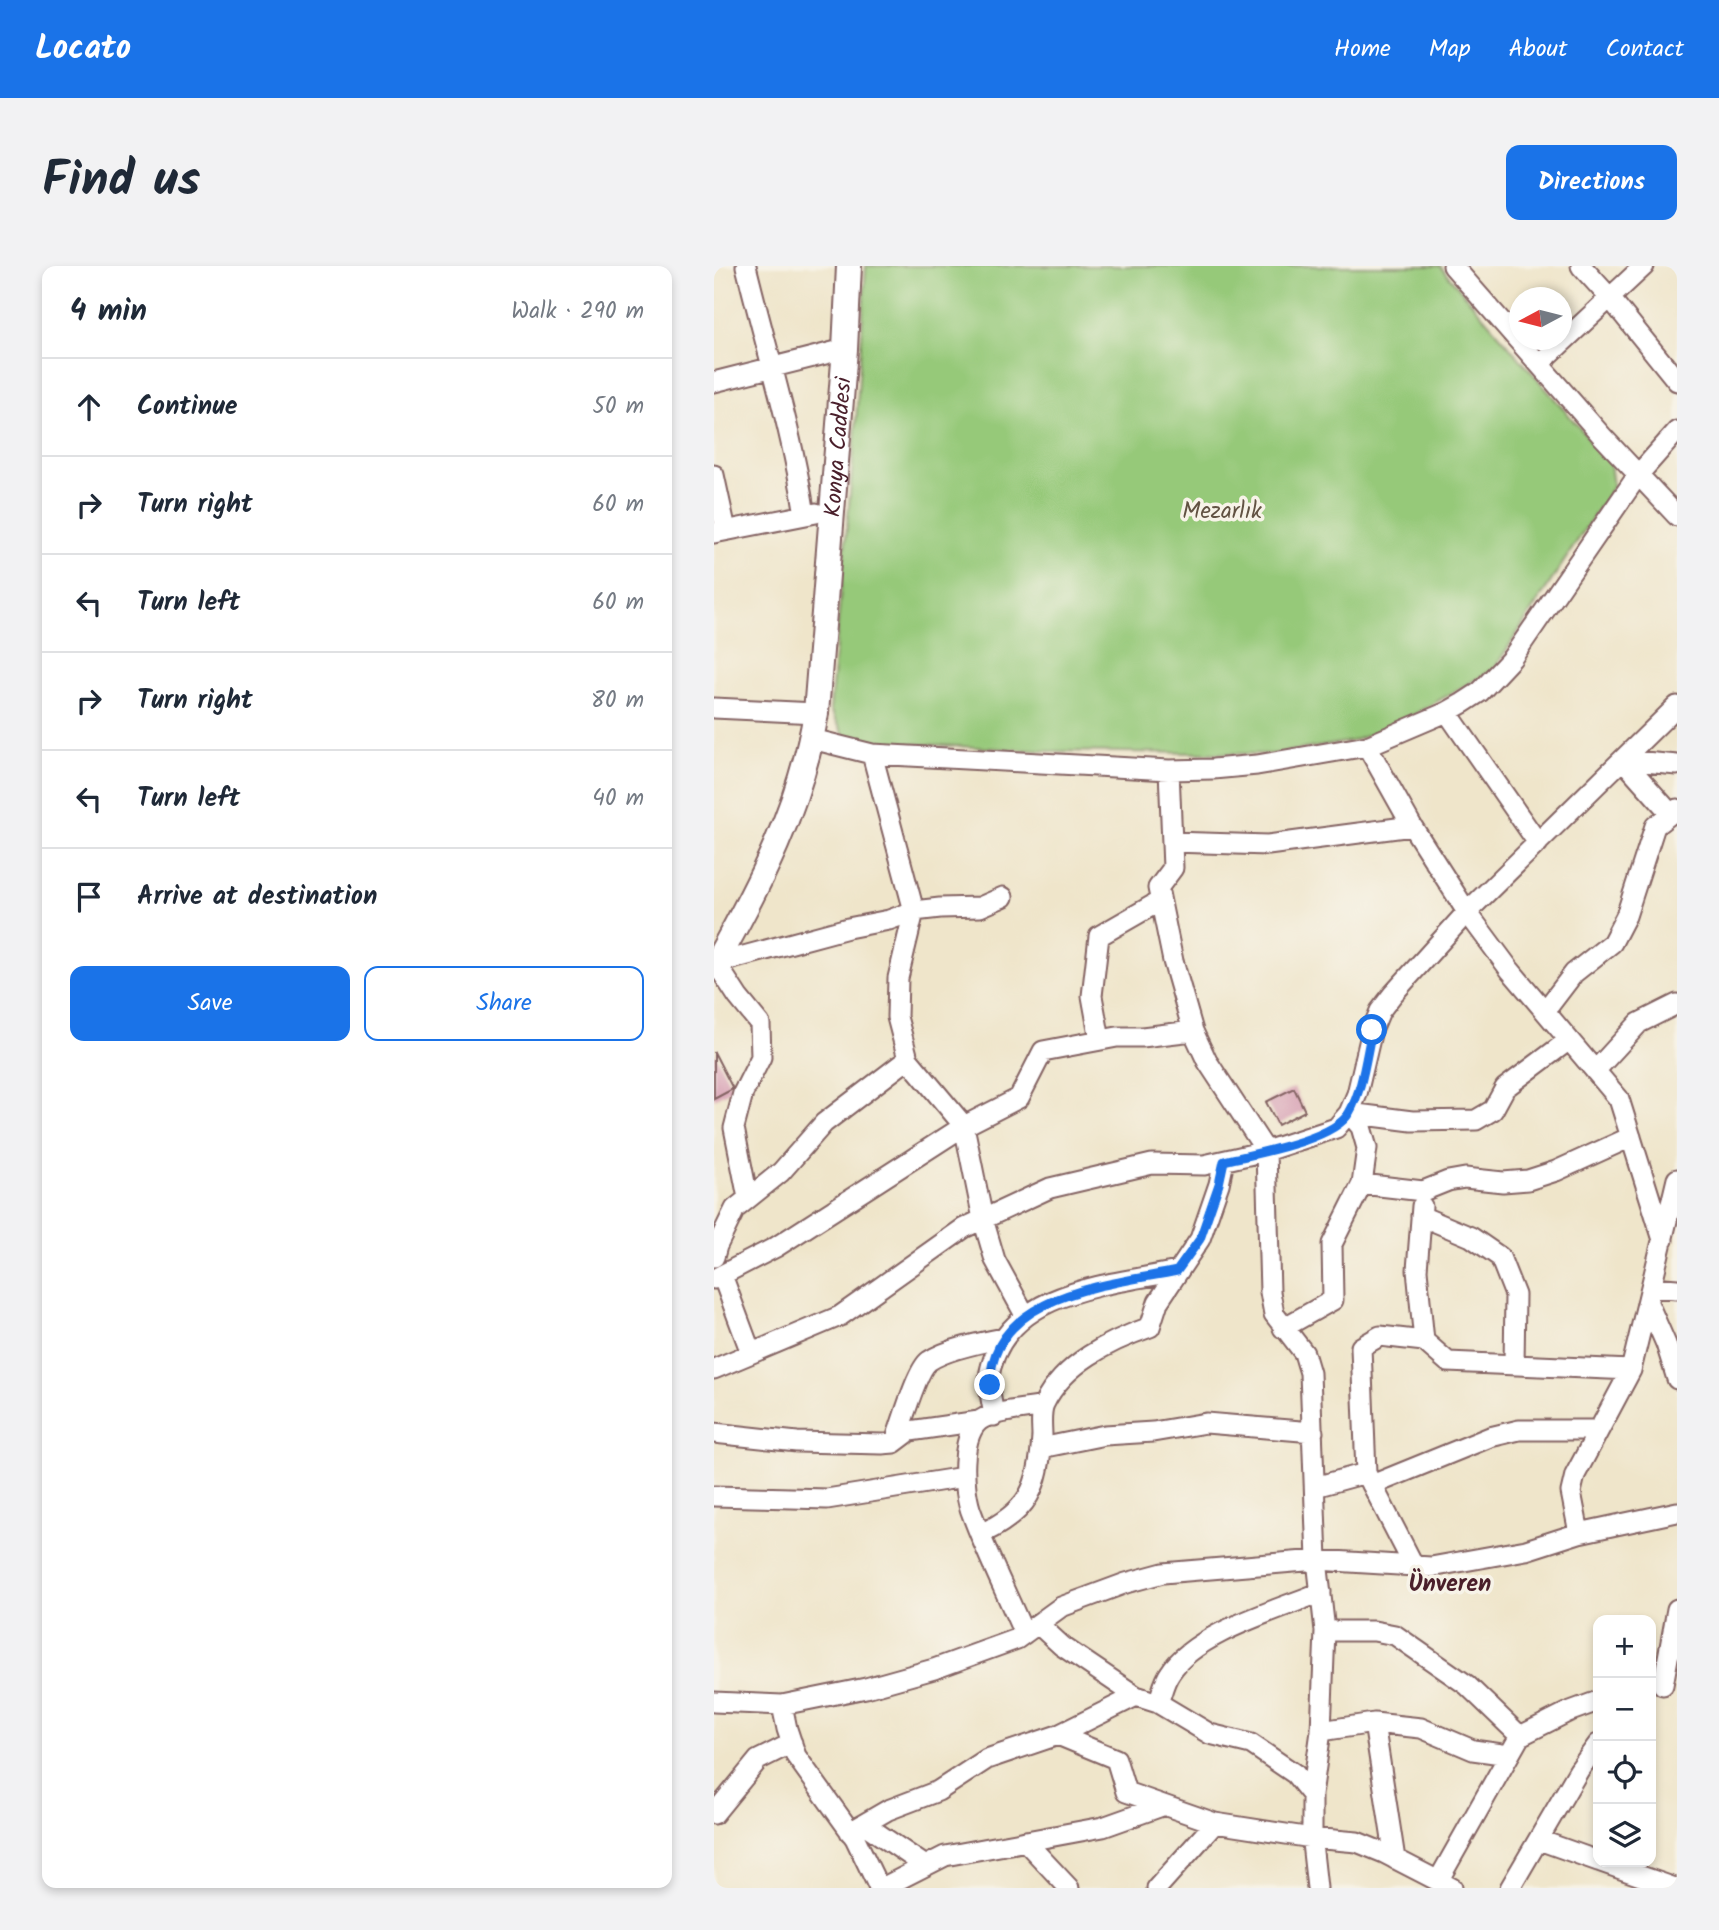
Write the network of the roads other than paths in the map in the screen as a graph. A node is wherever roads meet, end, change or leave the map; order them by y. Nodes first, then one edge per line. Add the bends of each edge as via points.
1 (746, 266) edge
2 (834, 266) edge
3 (849, 266) edge
4 (1453, 266) edge
5 (1581, 266) edge
6 (1644, 266) edge
7 (1610, 298) junction
8 (838, 351) junction
9 (1539, 364) junction
10 (771, 368) junction
11 (1677, 381) edge
12 (714, 382) edge
13 (1677, 431) edge
14 (714, 475) edge
15 (1638, 475) junction
16 (831, 510) junction
17 (805, 515) junction
18 (1677, 516) edge
19 (720, 531) edge
20 (714, 708) edge
21 (1447, 712) junction
22 (816, 713) junction
23 (1673, 719) edge
24 (811, 739) junction
25 (1367, 746) junction
26 (872, 754) junction
27 (1623, 760) junction
28 (1677, 765) edge
29 (1169, 770) junction
30 (1674, 811) edge
31 (1412, 826) junction
32 (1172, 842) junction
33 (1538, 843) junction
34 (1003, 897) dead end
35 (1160, 901) junction
36 (914, 911) junction
37 (1467, 912) junction
38 (715, 964) edge
39 (1677, 1004) edge
40 (1545, 1011) junction
41 (1193, 1031) junction
42 (1100, 1040) junction
43 (1569, 1040) junction
44 (908, 1059) junction
45 (1595, 1071) junction
46 (1349, 1113) junction
47 (964, 1126) junction
48 (1630, 1137) junction
49 (1266, 1151) junction
50 (1224, 1161) junction
51 (1677, 1179) edge
52 (1362, 1184) junction
53 (1423, 1191) junction
54 (748, 1198) junction
55 (1421, 1216) junction
56 (983, 1219) junction
57 (1669, 1229) edge
58 (717, 1270) edge
59 (1177, 1271) junction
60 (1677, 1289) edge
61 (1650, 1295) junction
62 (1025, 1315) junction
63 (1283, 1328) junction
64 (1004, 1338) junction
65 (1424, 1341) junction
66 (751, 1353) junction
67 (1514, 1365) junction
68 (714, 1369) edge
69 (1631, 1370) junction
70 (1677, 1378) edge
71 (1043, 1406) junction
72 (987, 1418) junction
73 (1599, 1430) junction
74 (1313, 1432) junction
75 (714, 1433) edge
76 (894, 1443) junction
77 (1041, 1448) junction
78 (964, 1477) junction
79 (1369, 1479) junction
80 (1315, 1487) junction
81 (714, 1496) edge
82 (1677, 1512) edge
83 (1580, 1533) junction
84 (981, 1534) junction
85 (1317, 1560) junction
86 (1414, 1566) junction
87 (1321, 1592) junction
88 (1677, 1609) edge
89 (1031, 1629) junction
90 (1325, 1630) junction
91 (1664, 1685) edge
92 (1136, 1696) junction
93 (714, 1702) edge
94 (1158, 1703) junction
95 (1593, 1703) edge
96 (782, 1705) junction
97 (1374, 1723) junction
98 (1321, 1731) junction
99 (1058, 1735) junction
100 (1520, 1736) junction
101 (792, 1744) junction
102 (1593, 1751) edge
103 (1509, 1755) junction
104 (1311, 1795) junction
105 (1162, 1806) junction
106 (714, 1814) edge
107 (1215, 1823) junction
108 (857, 1828) junction
109 (1312, 1838) junction
110 (1539, 1840) junction
111 (1025, 1841) junction
112 (1395, 1858) junction
113 (1593, 1859) edge
114 (924, 1865) junction
115 (1617, 1867) edge
116 (1445, 1884) edge
117 (881, 1888) edge
118 (1069, 1888) edge
119 (1157, 1888) edge
120 (1317, 1888) edge
121 (1510, 1888) edge
122 (1675, 1888) edge

1 - 10 street
2 - 8 main road, Konya Caddesi
3 - 8 main road, Konya Caddesi
4 - 9 street
5 - 7 street
6 - 7 street
7 - 9 street
7 - 11 street
8 - 10 street
8 - 16 main road, Konya Caddesi
9 - 15 street
10 - 12 street
10 - 17 street via 784,405
13 - 15 street
14 - 19 street
15 - 18 street
15 - 21 street via 1512,658 1480,692
16 - 17 street
16 - 22 main road, Konya Caddesi
17 - 19 street
20 - 22 street
21 - 25 street
21 - 33 street
22 - 24 main road, Konya Caddesi
23 - 27 street
24 - 26 street
24 - 38 main road, Konya Caddesi via 778,843
25 - 29 street via 1257,765
25 - 31 street
26 - 29 street
26 - 36 street
27 - 28 street
27 - 30 street
27 - 33 street
29 - 32 street
30 - 40 street via 1656,827 1626,916 1612,943 1574,973
31 - 32 street via 1268,845
31 - 37 street
32 - 35 street via 1173,868 1158,888
33 - 37 street
34 - 36 street via 979,907
35 - 41 street
35 - 42 street via 1099,936 1092,996
36 - 38 street
36 - 44 street via 898,978 897,1017
37 - 40 street
37 - 46 street via 1381,1011
38 - 54 street via 760,1024 761,1057 743,1093 734,1128
39 - 45 street via 1639,1023
40 - 43 street
41 - 42 street
41 - 49 street
42 - 47 street via 1043,1051 1019,1098
43 - 45 street
43 - 46 street via 1505,1088 1493,1110 1476,1120 1412,1121
44 - 47 street
44 - 54 street via 824,1123 780,1172
45 - 48 street via 1619,1099
46 - 49 street via 1336,1128
46 - 52 street via 1361,1127 1367,1148
47 - 56 street
47 - 58 street via 776,1247
48 - 53 street via 1528,1180 1465,1178
48 - 57 street
49 - 50 street
49 - 63 street via 1270,1292 1274,1314
50 - 56 street via 1153,1164 1050,1188
50 - 59 street via 1200,1239
51 - 57 street
52 - 53 street
52 - 63 street via 1332,1244 1333,1300
53 - 55 street
54 - 58 street via 735,1209 717,1246
55 - 65 street via 1417,1270
55 - 67 street via 1471,1237 1500,1257 1515,1295
56 - 62 street via 996,1261
56 - 66 street via 840,1316
57 - 61 street
58 - 66 street
59 - 62 street via 1069,1294
59 - 71 street via 1158,1302 1150,1327 1092,1354 1062,1378
60 - 61 street
61 - 69 street
61 - 70 street
62 - 64 street
63 - 74 street via 1304,1353 1310,1373
64 - 72 street via 990,1369
64 - 76 street via 928,1361
65 - 67 street via 1448,1362
65 - 79 street via 1380,1336 1361,1348
66 - 68 street
67 - 69 street
69 - 73 street
71 - 72 street
71 - 77 street
72 - 76 street via 910,1431
72 - 78 street via 974,1426
73 - 79 street via 1519,1430
73 - 83 street via 1575,1475 1572,1492
74 - 77 street via 1206,1423
74 - 80 street
75 - 76 street via 797,1442
77 - 84 street via 1027,1502 1003,1523
78 - 81 street via 827,1499
78 - 84 street
79 - 80 street
79 - 86 street
80 - 85 street
82 - 83 street
83 - 86 street via 1526,1550
84 - 89 street
85 - 86 street
85 - 87 street
85 - 89 street via 1163,1573 1061,1607
87 - 90 street
87 - 94 street via 1227,1629 1189,1651 1169,1673
88 - 91 street
89 - 92 street
89 - 96 street via 1017,1639 934,1669
90 - 98 street
90 - 100 street via 1395,1635 1467,1685
92 - 94 street
92 - 99 street
93 - 96 street
94 - 104 street via 1210,1734 1251,1744 1295,1774
95 - 100 street
96 - 101 street
97 - 98 street
97 - 103 street via 1421,1728 1473,1750
97 - 112 street
98 - 104 street
99 - 105 street via 1116,1759 1126,1792
99 - 108 street via 987,1759 938,1791
100 - 103 street
101 - 106 street via 758,1760
101 - 108 street via 796,1756
102 - 110 street
103 - 116 street
104 - 109 street
105 - 107 street
105 - 111 street via 1103,1827
107 - 109 street
107 - 119 street
108 - 114 street
108 - 117 street
109 - 112 street via 1357,1842
109 - 120 street
110 - 113 street
110 - 121 street
111 - 114 street via 945,1856
111 - 118 street
112 - 116 street
114 - 117 street
115 - 122 street

